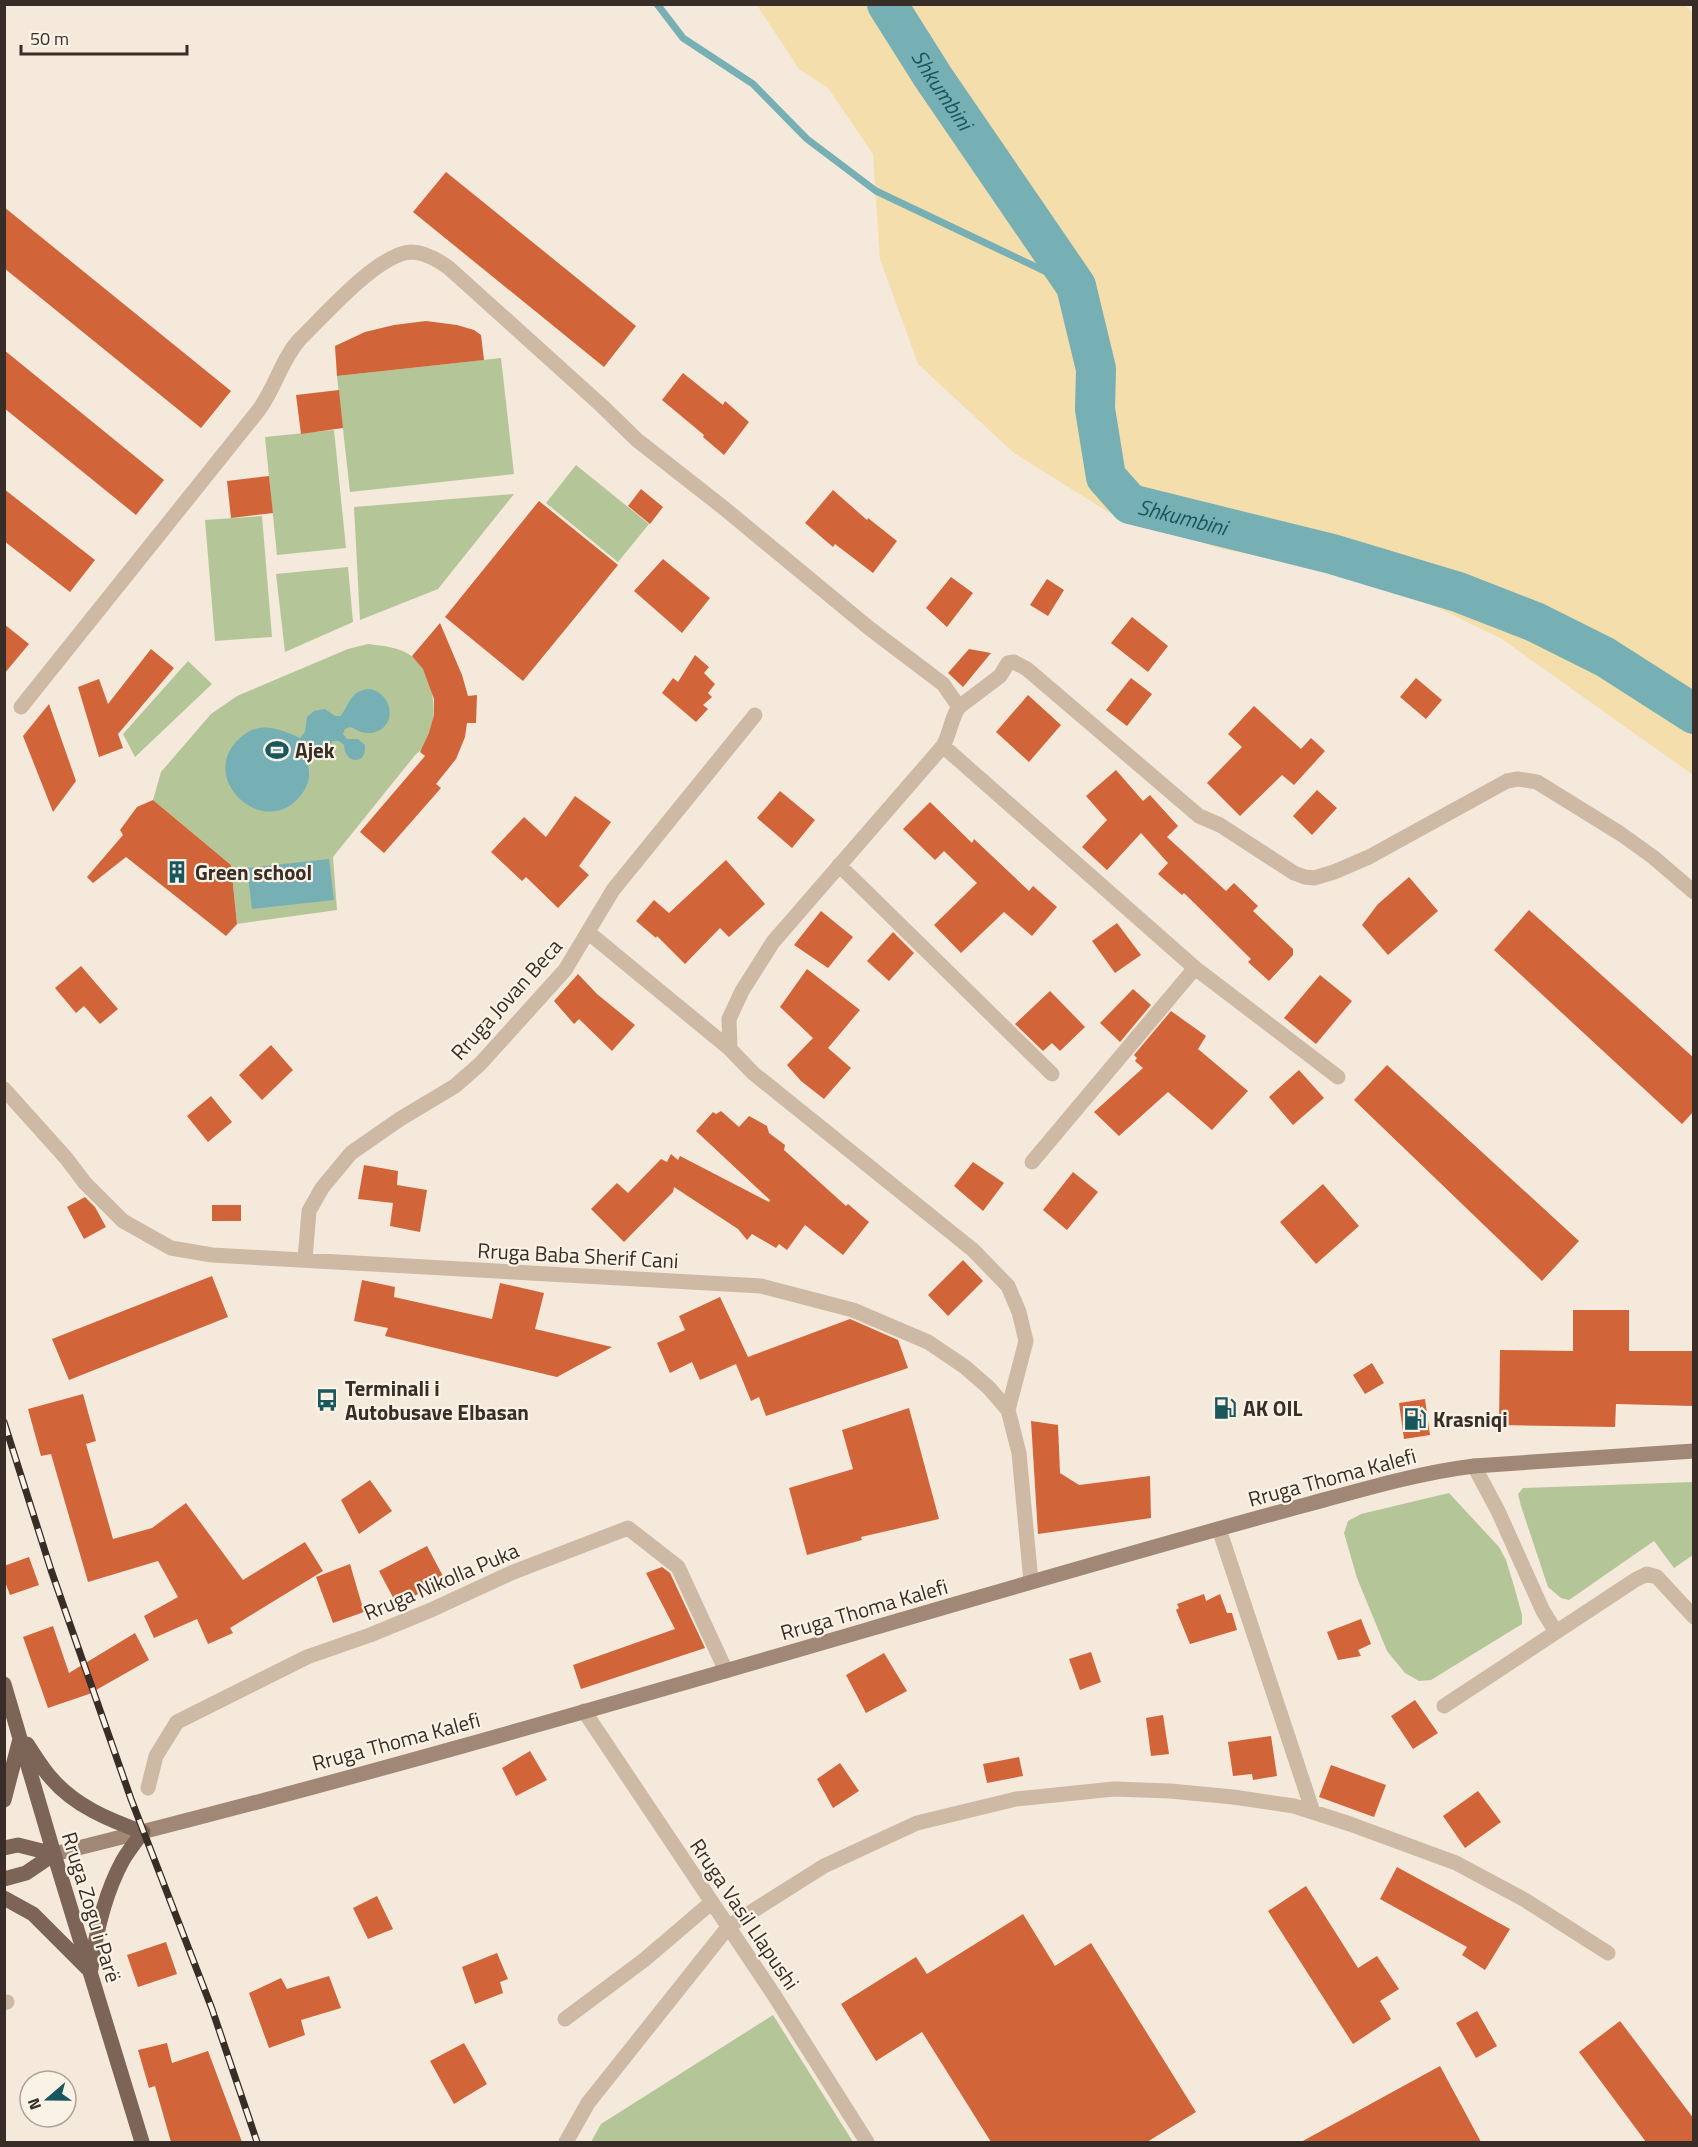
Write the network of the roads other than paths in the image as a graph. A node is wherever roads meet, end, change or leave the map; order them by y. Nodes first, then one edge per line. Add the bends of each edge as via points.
1 (21, 707) dead end
2 (959, 707) junction
3 (755, 715) dead end
4 (943, 746) junction
5 (839, 865) junction
6 (1694, 892) edge
7 (589, 933) junction
8 (1195, 969) junction
9 (730, 1049) junction
10 (1052, 1074) dead end
11 (1338, 1077) dead end
12 (4, 1089) edge
13 (1032, 1162) dead end
14 (305, 1259) junction
15 (1008, 1410) junction
16 (1694, 1451) edge
17 (1474, 1466) junction
18 (1219, 1529) junction
19 (1031, 1582) junction
20 (1694, 1617) edge
21 (1556, 1632) junction
22 (726, 1671) junction
23 (4, 1684) edge
24 (1444, 1706) dead end
25 (584, 1711) junction
26 (21, 1736) junction
27 (148, 1788) dead end
28 (4, 1800) edge
29 (1313, 1812) junction
30 (142, 1832) junction
31 (4, 1848) edge
32 (54, 1854) junction
33 (4, 1880) edge
34 (4, 1898) edge
35 (712, 1902) junction
36 (729, 1926) junction
37 (1608, 1953) dead end
38 (90, 1972) junction
39 (565, 2019) dead end
40 (142, 2142) edge
41 (566, 2142) edge
42 (867, 2142) edge

1 - 2 street via 258,411 299,340 378,265 399,254 415,252 449,268 637,440 943,684
2 - 4 street
2 - 6 street via 1000,676 1008,663 1021,663 1199,816 1305,877 1322,877 1369,857 1518,778 1537,782 1621,834
3 - 7 street, Rruga Jovan Beca via 613,890
4 - 5 street
4 - 8 street
5 - 9 street via 773,942 754,971 729,1019
5 - 10 street
7 - 9 street
7 - 14 street, Rruga Jovan Beca via 566,970 480,1064 455,1086 351,1153 309,1211
8 - 11 street
8 - 13 street
9 - 15 street via 761,1080 973,1250 1008,1287 1026,1341
12 - 14 street, Rruga Baba Sherif Cani via 123,1221 171,1248 212,1255
14 - 15 street, Rruga Baba Sherif Cani via 761,1286 853,1310 928,1342 965,1367
15 - 19 street, Rruga Baba Sherif Cani via 1018,1453
16 - 17 main road, Rruga Thoma Kalefi
17 - 18 main road, Rruga Thoma Kalefi via 1376,1486
17 - 21 street
18 - 19 main road, Rruga Thoma Kalefi
18 - 29 street
19 - 22 main road, Rruga Thoma Kalefi
20 - 21 street via 1657,1576 1647,1574
21 - 24 street
22 - 25 main road, Rruga Thoma Kalefi
22 - 27 street, Rruga Nikolla Puka via 678,1567 628,1528 511,1573 370,1635 307,1657 177,1722 156,1756
23 - 26 main road, Rruga Zogu i Parë
25 - 30 main road, Rruga Thoma Kalefi
25 - 35 street, Rruga Vasil Llapushi
26 - 28 main road
26 - 30 main road via 52,1779 80,1804
26 - 32 main road, Rruga Zogu i Parë
29 - 36 street via 1233,1797 1170,1791 1114,1789 1016,1799 917,1823 824,1866
29 - 37 street via 1456,1863 1526,1900
30 - 32 main road, Rruga Thoma Kalefi
30 - 38 main road via 123,1859 111,1887 96,1933
31 - 32 main road, Rruga Thoma Kalefi via 18,1845
32 - 33 main road, Rruga Thoma Kalefi via 26,1873
32 - 38 main road, Rruga Zogu i Parë
34 - 38 main road via 33,1914
35 - 36 street, Rruga Vasil Llapushi
35 - 39 street via 644,1960
36 - 41 street via 588,2103
36 - 42 street, Rruga Vasil Llapushi
38 - 40 main road, Rruga Zogu i Parë

